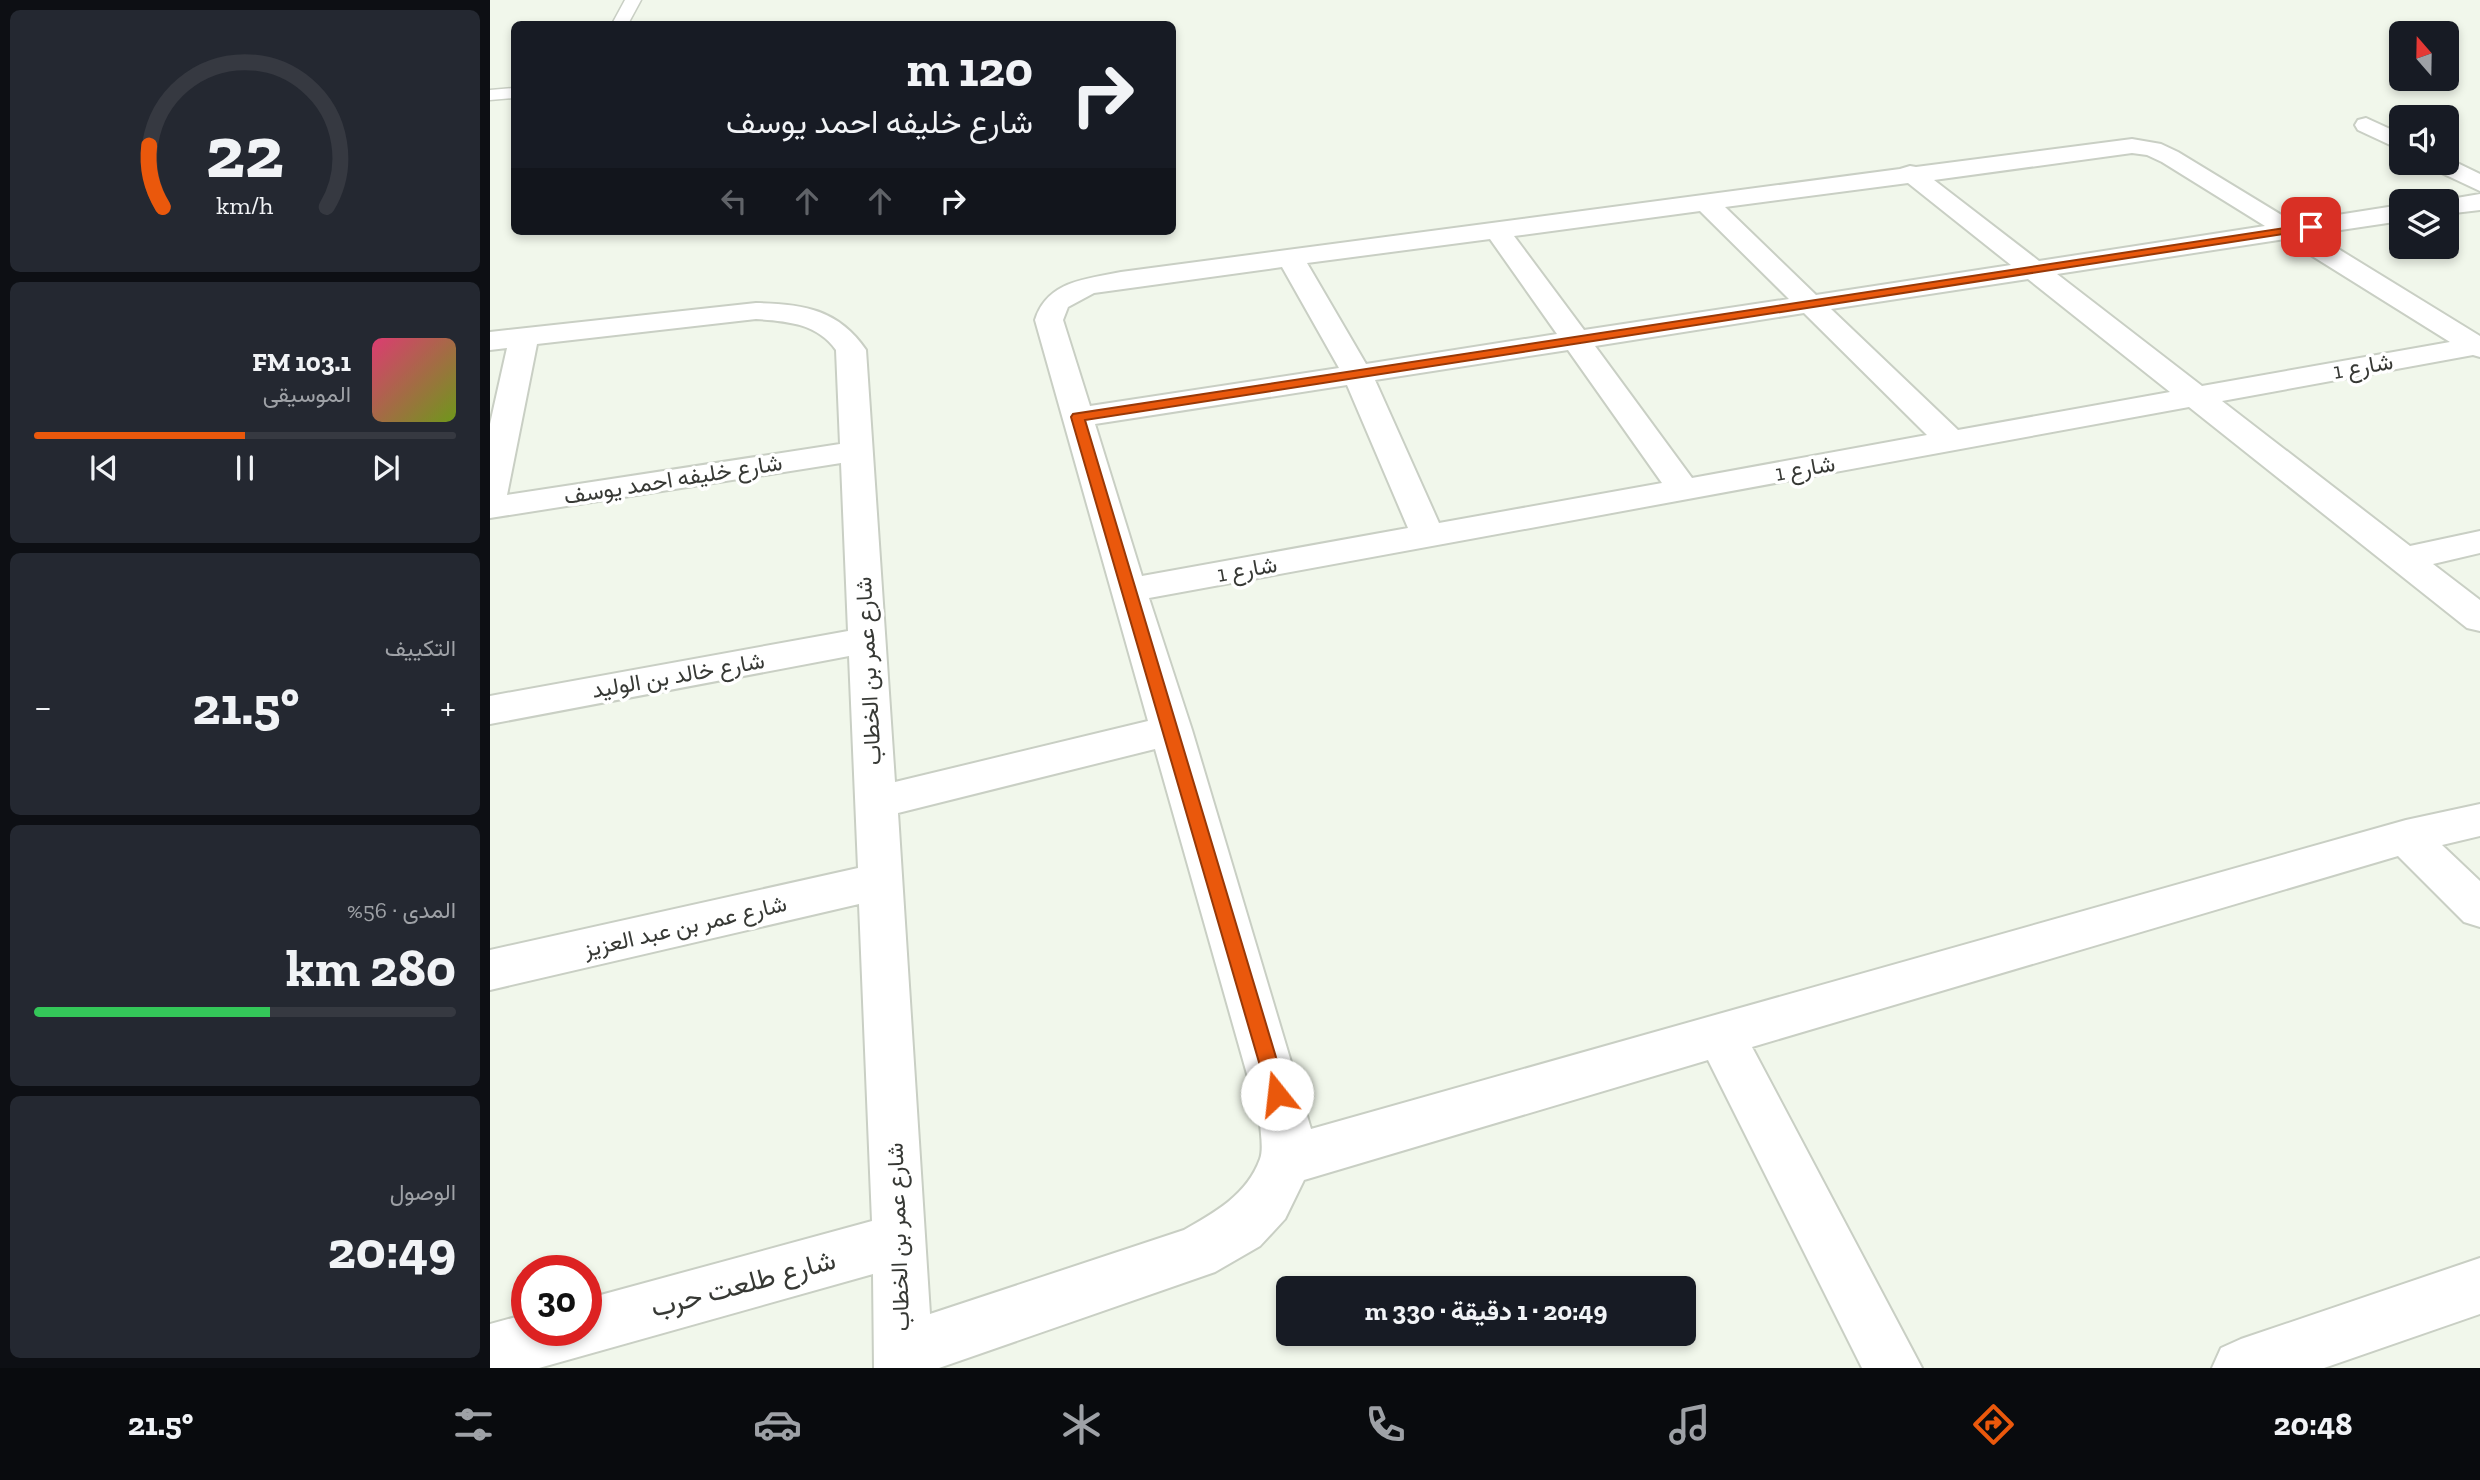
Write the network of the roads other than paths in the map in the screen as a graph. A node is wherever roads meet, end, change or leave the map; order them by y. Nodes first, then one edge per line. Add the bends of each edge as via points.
1 (634, 0) edge
2 (622, 21) edge
3 (511, 93) edge
4 (490, 95) edge
5 (2367, 125) dead end
6 (2389, 137) edge
7 (1910, 173) junction
8 (2459, 173) edge
9 (2480, 184) edge
10 (1704, 201) junction
11 (2480, 202) edge
12 (2459, 205) edge
13 (2389, 216) edge
14 (1496, 229) junction
15 (2289, 230) junction
16 (1290, 257) junction
17 (2036, 270) junction
18 (1810, 304) junction
19 (507, 340) edge
20 (1578, 340) junction
21 (2479, 346) edge
22 (1357, 374) junction
23 (2198, 396) junction
24 (1078, 417) junction
25 (1951, 441) junction
26 (856, 451) junction
27 (1684, 490) junction
28 (490, 497) edge
29 (490, 508) edge
30 (1428, 536) junction
31 (2480, 542) edge
32 (2404, 559) junction
33 (1130, 590) junction
34 (2480, 619) edge
35 (866, 640) junction
36 (490, 710) edge
37 (1172, 730) junction
38 (875, 803) junction
39 (2480, 820) edge
40 (2406, 837) junction
41 (880, 881) junction
42 (2480, 909) edge
43 (490, 970) edge
44 (1720, 1035) junction
45 (1287, 1160) junction
46 (900, 1240) junction
47 (2480, 1286) edge
48 (602, 1323) edge
49 (516, 1346) edge
50 (490, 1353) edge
51 (902, 1360) edge
52 (1893, 1368) edge
53 (2241, 1368) edge

1 - 2 lane
3 - 4 lane
5 - 6 street
7 - 10 street
7 - 15 street via 2132,145 2170,157
7 - 17 street
8 - 9 street
10 - 14 street
10 - 18 street
11 - 12 street
13 - 15 street
14 - 16 street
14 - 20 street
15 - 17 street
15 - 21 street
16 - 22 street
16 - 24 street via 1121,280 1060,296 1051,306 1049,320
17 - 18 street
17 - 23 street
18 - 20 street
18 - 25 street
19 - 26 street, شارع عمر بن الخطاب via 755,311 817,320 833,328 851,349
19 - 28 street
20 - 22 street
20 - 27 street
21 - 23 street, شارع 1
22 - 24 street
22 - 30 street
23 - 25 street, شارع 1
23 - 32 street
24 - 33 street
25 - 27 street, شارع 1
26 - 29 street, شارع خليفه احمد يوسف
26 - 35 street, شارع عمر بن الخطاب
27 - 30 street, شارع 1
30 - 33 street, شارع 1
31 - 32 street
32 - 34 street
33 - 37 street
35 - 36 street, شارع خالد بن الوليد
35 - 38 street, شارع عمر بن الخطاب
37 - 38 street
37 - 45 street via 1285,1120
38 - 41 street, شارع عمر بن الخطاب
39 - 40 street
40 - 42 street
40 - 44 street
41 - 43 street, شارع عمر بن عبد العزيز
41 - 46 street, شارع عمر بن الخطاب
44 - 45 street
44 - 52 street
45 - 51 street via 1266,1201 1241,1227 1196,1253
46 - 48 street, شارع طلعت حرب
46 - 51 street, شارع عمر بن الخطاب
47 - 53 street
49 - 50 street

